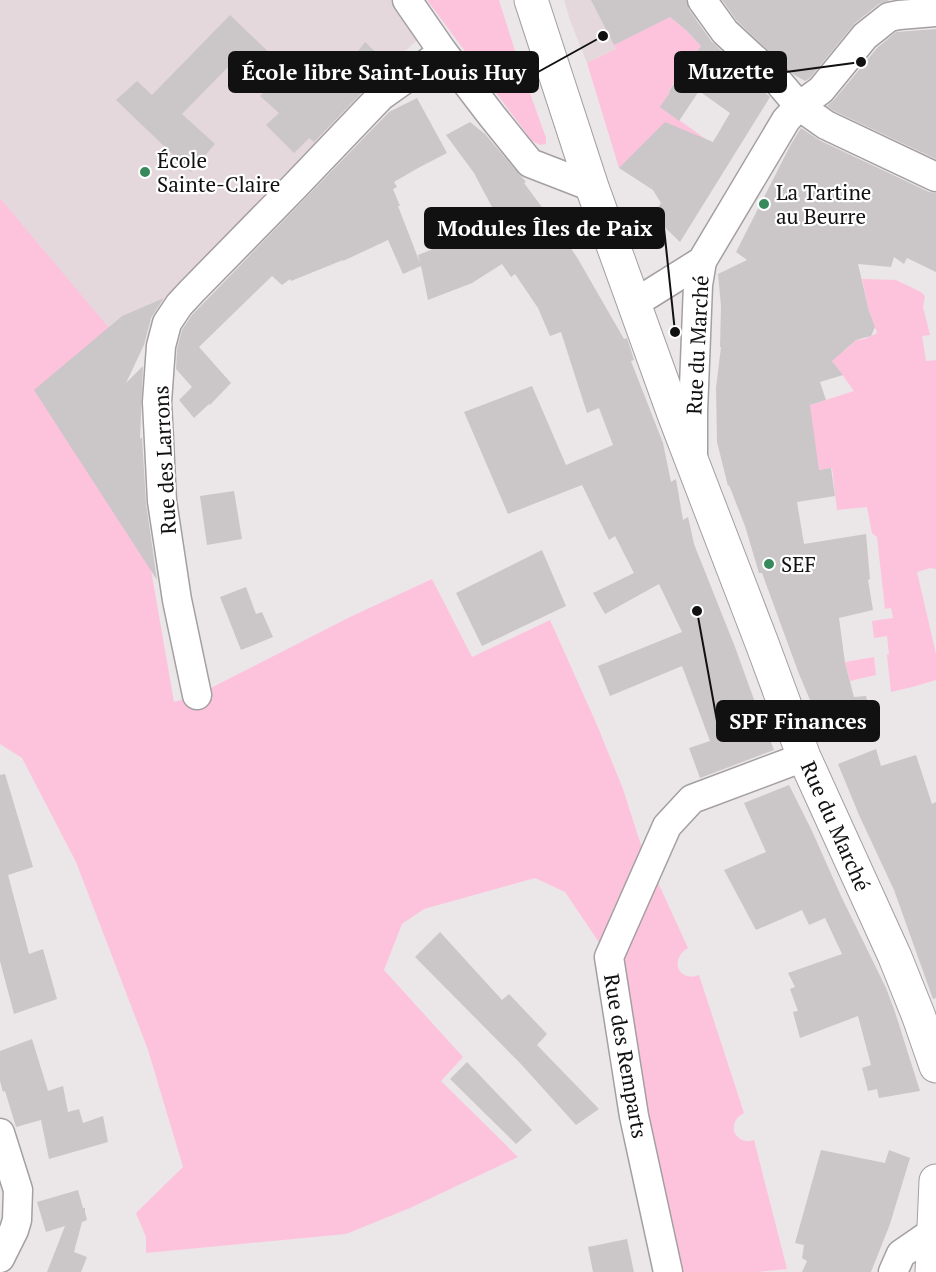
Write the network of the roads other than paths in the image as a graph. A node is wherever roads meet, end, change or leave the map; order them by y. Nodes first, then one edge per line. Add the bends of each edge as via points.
1 (407, 0) edge
2 (531, 0) edge
3 (702, 0) edge
4 (936, 12) edge
5 (443, 52) junction
6 (799, 106) junction
7 (936, 177) edge
8 (592, 187) junction
9 (702, 261) junction
10 (635, 303) junction
11 (693, 465) junction
12 (197, 695) dead end
13 (804, 757) junction
14 (927, 1017) edge
15 (936, 1066) edge
16 (0, 1133) edge
17 (936, 1181) edge
18 (934, 1232) edge
19 (0, 1258) edge
20 (668, 1272) edge
21 (893, 1272) edge
22 (932, 1272) edge

1 - 5 street
2 - 8 main road, Rue du Marché
3 - 6 street via 725,32
4 - 6 street via 889,17 865,36 821,90
5 - 8 street via 530,163
5 - 12 street, Rue des Larrons via 381,96 192,291 167,323 161,346 157,402 162,501
6 - 7 street via 826,124
6 - 9 street via 786,120
8 - 10 main road, Rue du Marché
9 - 10 street
9 - 11 street, Rue du Marché
10 - 11 main road, Rue du Marché
11 - 13 main road, Rue du Marché
13 - 14 main road, Rue du Marché via 895,957
13 - 20 street, Rue des Remparts via 692,799 667,826 609,957 634,1116
14 - 15 main road, Rue du Marché
16 - 19 street via 18,1191 17,1220
17 - 18 main road
18 - 21 street via 901,1254
18 - 22 main road

